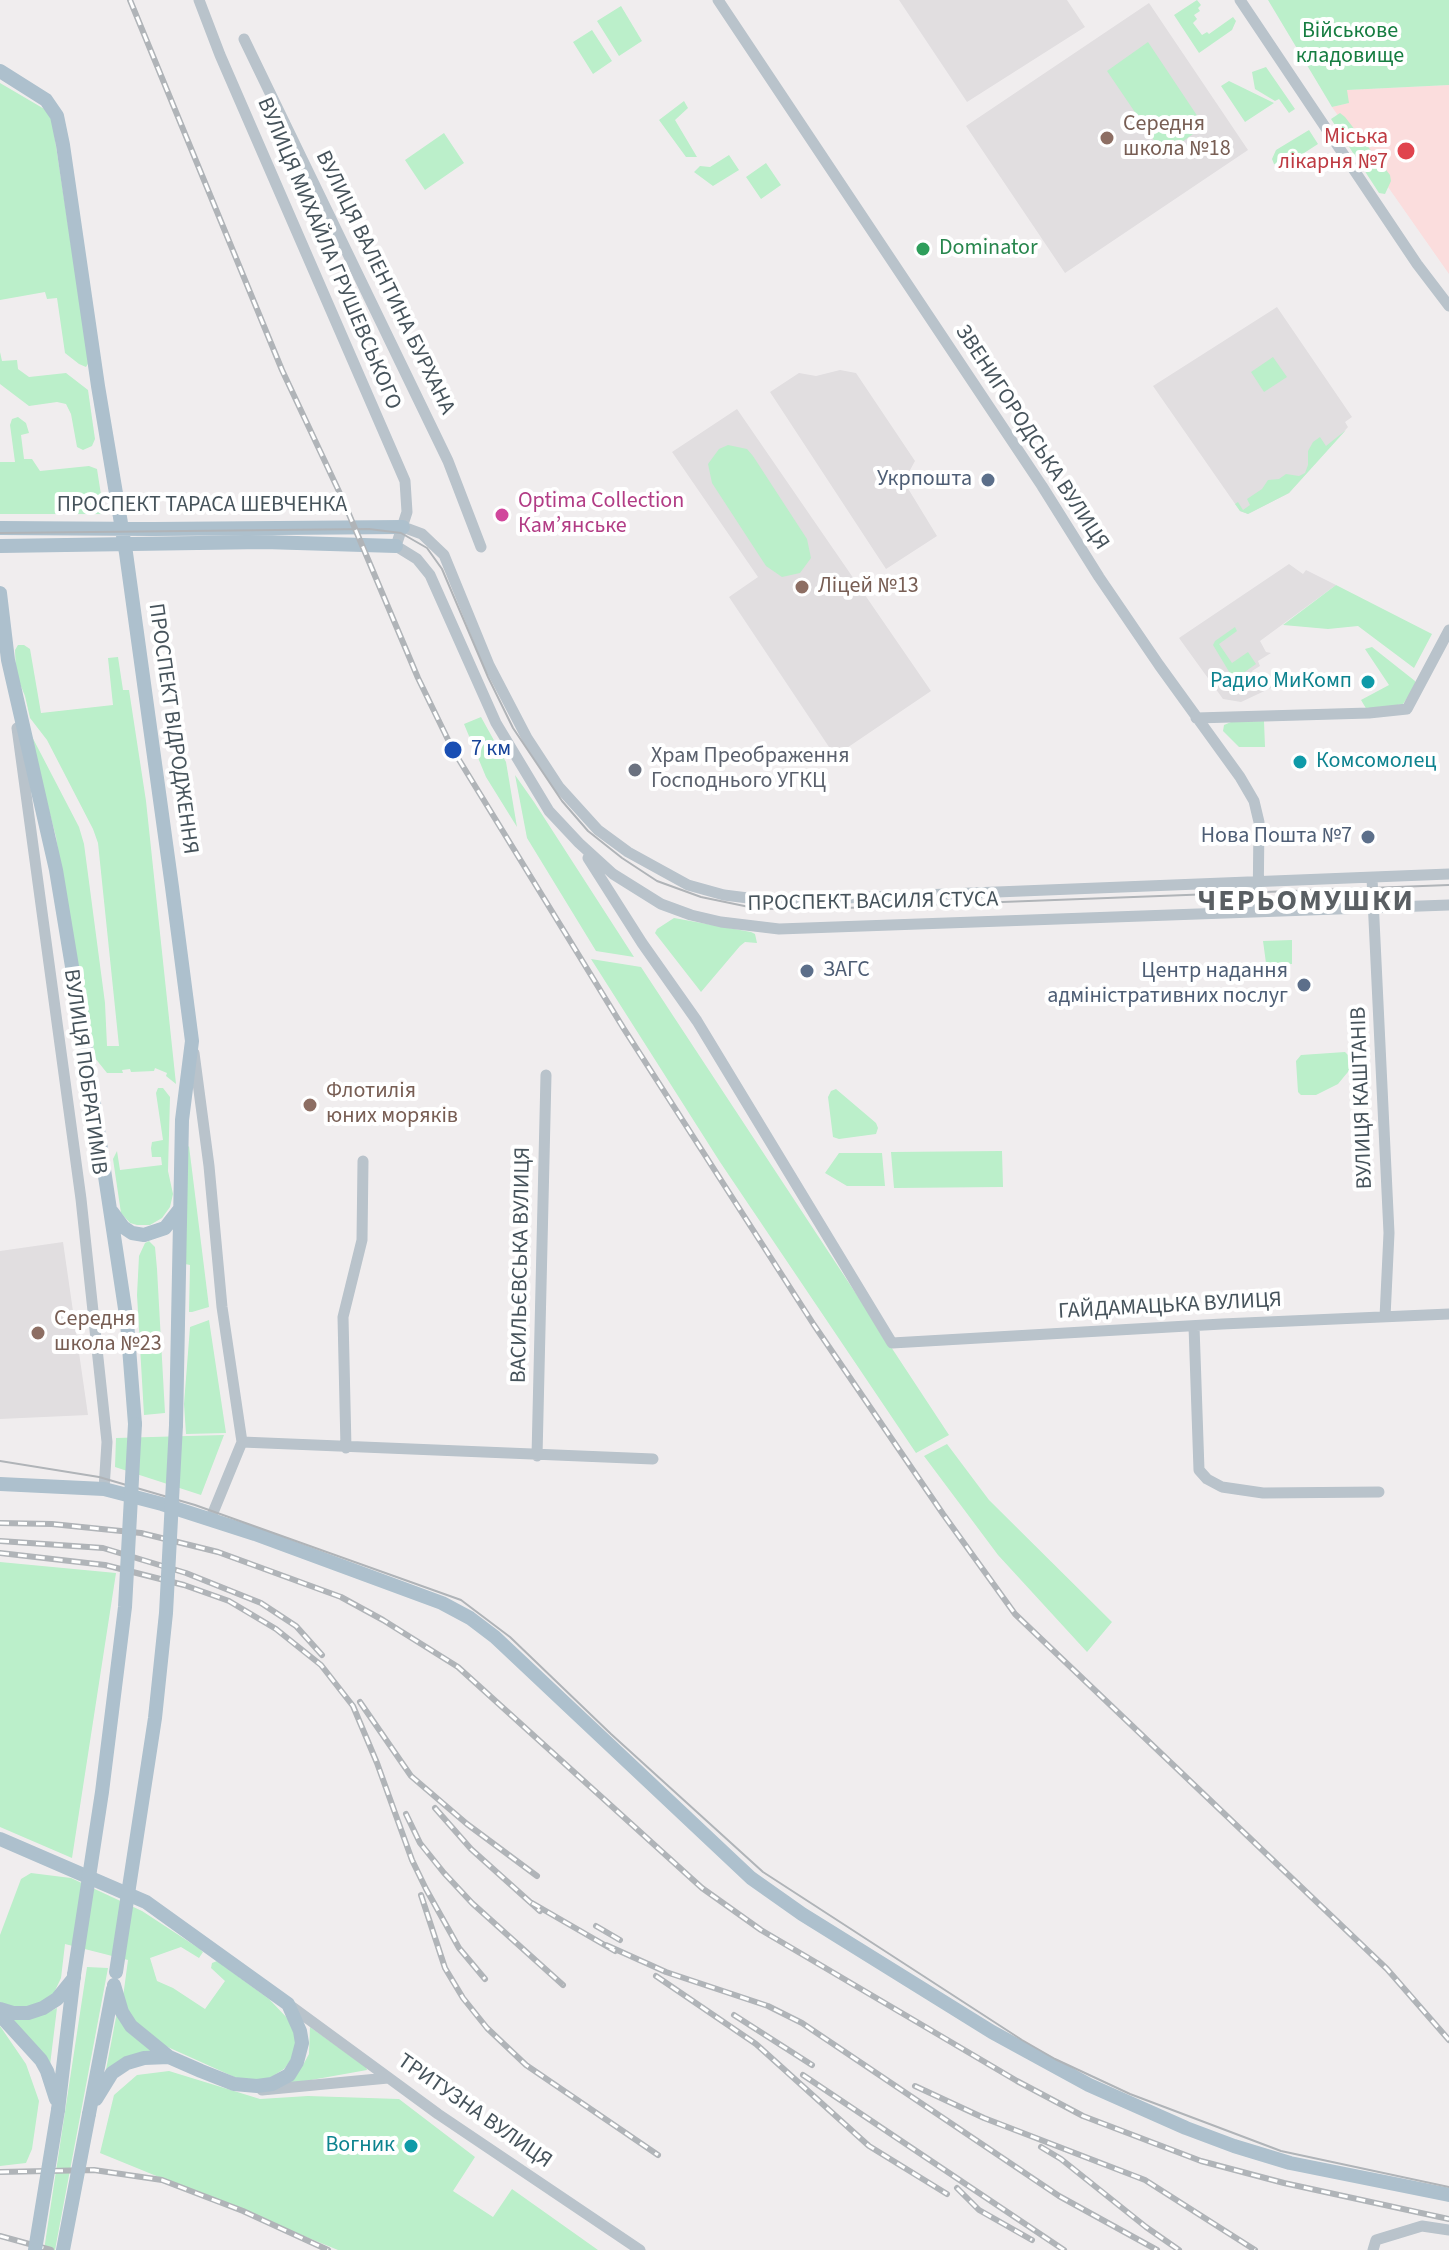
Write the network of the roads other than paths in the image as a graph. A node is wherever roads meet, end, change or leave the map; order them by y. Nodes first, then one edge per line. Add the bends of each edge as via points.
1 (199, 0) edge
2 (718, 0) edge
3 (1240, 0) edge
4 (244, 39) dead end
5 (0, 71) edge
6 (1449, 306) edge
7 (403, 527) junction
8 (0, 528) edge
9 (121, 529) junction
10 (124, 544) junction
11 (0, 546) edge
12 (396, 546) junction
13 (481, 547) dead end
14 (0, 593) edge
15 (1449, 630) edge
16 (8, 660) junction
17 (1196, 718) junction
18 (579, 843) junction
19 (1449, 874) edge
20 (1372, 878) junction
21 (1258, 883) junction
22 (1449, 905) edge
23 (1374, 908) junction
24 (1258, 912) junction
25 (192, 1041) junction
26 (546, 1075) dead end
27 (363, 1161) dead end
28 (111, 1208) junction
29 (179, 1210) junction
30 (1449, 1314) edge
31 (1385, 1317) junction
32 (1194, 1326) junction
33 (242, 1442) junction
34 (346, 1448) junction
35 (537, 1456) junction
36 (653, 1459) dead end
37 (0, 1486) edge
38 (104, 1489) junction
39 (1379, 1492) dead end
40 (210, 1520) junction
41 (0, 1839) edge
42 (74, 1976) junction
43 (115, 1978) junction
44 (288, 2004) junction
45 (0, 2012) edge
46 (169, 2057) junction
47 (389, 2078) junction
48 (234, 2084) junction
49 (58, 2110) junction
50 (89, 2114) junction
51 (1449, 2195) edge
52 (1449, 2230) edge
53 (35, 2250) edge
54 (63, 2250) edge
55 (640, 2250) edge
56 (1373, 2250) edge

1 - 7 street, ВУЛИЦЯ МИХАЙЛА ГРУШЕВСЬКОГО via 405,481
2 - 17 street, ЗВЕНИГОРОДСЬКА ВУЛИЦЯ
3 - 6 street
4 - 13 street, ВУЛИЦЯ ВАЛЕНТИНА БУРХАНА via 448,461
5 - 9 main road, ПРОСПЕКТ ВІДРОДЖЕННЯ via 46,100 57,116
7 - 9 main road, ПРОСПЕКТ ТАРАСА ШЕВЧЕНКА
7 - 12 street
7 - 21 street, ПРОСПЕКТ ВАСИЛЯ СТУСА via 422,534 444,555 489,665 527,738 576,809 644,862 688,885 774,900
8 - 9 main road, ПРОСПЕКТ ТАРАСА ШЕВЧЕНКА
9 - 10 main road, ПРОСПЕКТ ВІДРОДЖЕННЯ
10 - 11 main road, ПРОСПЕКТ ТАРАСА ШЕВЧЕНКА
10 - 12 main road, ПРОСПЕКТ ТАРАСА ШЕВЧЕНКА
10 - 25 main road, ПРОСПЕКТ ВІДРОДЖЕННЯ
12 - 18 street, ПРОСПЕКТ ВАСИЛЯ СТУСА via 430,575 496,723 549,811
14 - 16 main road
15 - 17 street via 1407,709
16 - 28 main road via 56,870
16 - 38 street, ВУЛИЦЯ ПОБРАТИМІВ via 81,1199 107,1442
17 - 21 street, ЗВЕНИГОРОДСЬКА ВУЛИЦЯ via 1254,801
18 - 24 street, ПРОСПЕКТ ВАСИЛЯ СТУСА via 613,874 661,904 748,926
18 - 32 street, ГАЙДАМАЦЬКА ВУЛИЦЯ via 697,1021 892,1343
19 - 20 street, ПРОСПЕКТ ВАСИЛЯ СТУСА
20 - 21 street, ПРОСПЕКТ ВАСИЛЯ СТУСА
20 - 23 street, ВУЛИЦЯ КАШТАНІВ
21 - 24 street, ЗВЕНИГОРОДСЬКА ВУЛИЦЯ
22 - 23 street, ПРОСПЕКТ ВАСИЛЯ СТУСА
23 - 24 street, ПРОСПЕКТ ВАСИЛЯ СТУСА
23 - 31 street, ВУЛИЦЯ КАШТАНІВ via 1389,1233
25 - 29 main road, ПРОСПЕКТ ВІДРОДЖЕННЯ
25 - 33 street
26 - 35 street, ВАСИЛЬЄВСЬКА ВУЛИЦЯ
27 - 34 street via 362,1240 343,1317
28 - 29 main road via 123,1227 144,1235 165,1228
28 - 42 main road, bridge via 135,1424 125,1607
29 - 43 main road, ПРОСПЕКТ ВІДРОДЖЕННЯ, bridge via 166,1613
30 - 31 street, ГАЙДАМАЦЬКА ВУЛИЦЯ
31 - 32 street, ГАЙДАМАЦЬКА ВУЛИЦЯ
32 - 39 street via 1199,1470 1207,1479 1222,1487 1263,1493
33 - 34 street
33 - 40 street
34 - 35 street
35 - 36 street
37 - 38 main road
38 - 40 main road
40 - 51 main road via 404,1588 470,1618 751,1878 1040,2060 1139,2109 1234,2146 1290,2163
41 - 44 main road via 146,1902
42 - 45 main road via 43,2008
42 - 49 main road
43 - 46 main road via 122,2012 131,2026
43 - 50 main road, ПРОСПЕКТ ВІДРОДЖЕННЯ
44 - 47 street, ТРИТУЗНА ВУЛИЦЯ
44 - 48 main road via 302,2043 289,2075 272,2084
45 - 49 main road via 41,2060
46 - 48 main road
46 - 50 main road via 144,2058 112,2073
47 - 48 street via 268,2091
47 - 55 street, ТРИТУЗНА ВУЛИЦЯ
49 - 53 main road, bridge
50 - 54 main road, ПРОСПЕКТ ВІДРОДЖЕННЯ, bridge
52 - 56 street via 1422,2226 1376,2240

